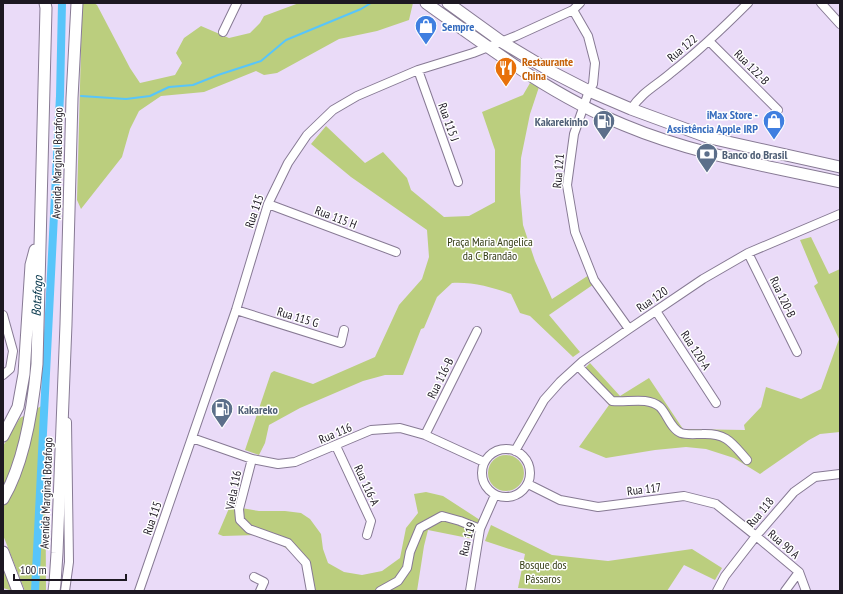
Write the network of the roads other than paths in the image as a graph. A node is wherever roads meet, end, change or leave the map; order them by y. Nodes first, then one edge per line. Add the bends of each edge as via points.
1 (45, 3) edge
2 (77, 3) edge
3 (237, 3) edge
4 (426, 3) edge
5 (448, 3) edge
6 (580, 3) edge
7 (748, 3) edge
8 (821, 3) edge
9 (573, 10) junction
10 (840, 24) edge
11 (222, 32) dead end
12 (502, 42) junction
13 (709, 42) junction
14 (487, 48) junction
15 (418, 70) junction
16 (589, 91) junction
17 (583, 106) junction
18 (631, 109) junction
19 (778, 110) dead end
20 (840, 168) edge
21 (458, 182) dead end
22 (840, 182) edge
23 (268, 204) junction
24 (840, 214) edge
25 (39, 236) junction
26 (396, 252) dead end
27 (748, 253) junction
28 (236, 310) junction
29 (656, 310) junction
30 (3, 315) edge
31 (66, 324) junction
32 (629, 329) junction
33 (344, 330) dead end
34 (477, 331) dead end
35 (796, 352) dead end
36 (578, 366) junction
37 (3, 375) edge
38 (716, 403) dead end
39 (3, 435) edge
40 (425, 435) junction
41 (192, 438) junction
42 (336, 446) junction
43 (515, 451) junction
44 (252, 459) junction
45 (747, 460) dead end
46 (484, 462) junction
47 (840, 474) edge
48 (528, 484) junction
49 (495, 495) junction
50 (3, 499) edge
51 (480, 529) junction
52 (367, 535) dead end
53 (756, 536) junction
54 (3, 552) edge
55 (799, 572) junction
56 (254, 577) dead end
57 (18, 591) edge
58 (54, 591) edge
59 (65, 591) edge
60 (139, 591) edge
61 (260, 591) edge
62 (311, 591) edge
63 (380, 591) edge
64 (470, 591) edge
65 (717, 591) edge
66 (785, 591) edge
67 (806, 591) edge

1 - 25 main road, Avenida Marginal Botafogo
2 - 31 main road, Avenida Marginal Botafogo
3 - 11 street
4 - 14 main road
5 - 12 main road
6 - 9 street, Rua 115
7 - 13 street, Rua 122
8 - 10 street
9 - 12 street, Rua 115
9 - 16 street, Rua 121 via 588,36 595,62 593,84
12 - 14 street, Rua 115
12 - 16 main road
13 - 18 street, Rua 122 via 638,98
13 - 19 street, Rua 122-B
14 - 15 street, Rua 115
14 - 17 main road
15 - 21 street, Rua 115 J
15 - 23 street, Rua 115 via 357,96 334,110 307,135 288,163
16 - 17 street, Rua 121
16 - 18 main road
17 - 22 main road via 624,125 704,153
17 - 32 street, Rua 121 via 574,134 567,185 575,232 594,280
18 - 20 main road via 710,138
23 - 26 street, Rua 115 H
23 - 28 street, Rua 115
24 - 27 street, Rua 120
25 - 39 main road, Avenida Marginal Botafogo via 31,265 24,374 18,406
25 - 50 main road, Avenida Marginal Botafogo via 34,399 20,461 13,482
27 - 29 street, Rua 120
27 - 35 street, Rua 120-B
28 - 33 street, Rua 115 G via 341,343
28 - 41 street, Rua 115
29 - 32 street, Rua 120
29 - 38 street, Rua 120-A
30 - 37 street via 13,351 10,369
31 - 58 main road, Avenida Marginal Botafogo
31 - 59 street, Avenida Marginal Botafogo via 69,562
32 - 36 street, Rua 120
34 - 40 street, Rua 116-B
36 - 43 street, Rua 120 via 544,400
36 - 45 street via 609,398 616,401 652,403 660,407 677,430 686,434 721,435
40 - 42 street, Rua 116 via 400,428 371,430
40 - 46 street, Rua 116
41 - 44 street, Rua 116
41 - 60 street, Rua 115
42 - 44 street, Rua 116 via 295,462 278,464
42 - 52 street, Rua 116-A via 371,521
43 - 46 street via 503,449 492,453
43 - 48 street via 526,459 530,471
44 - 62 street, Viela 116 via 239,509 240,520 249,529 288,543 306,563
46 - 49 street via 482,475 486,487
47 - 53 street, Rua 118 via 815,477 794,492
48 - 49 street via 519,493 507,497
48 - 53 street, Rua 117 via 560,500 598,507 684,496 716,504
49 - 51 street, Rua 119
51 - 63 street via 442,516 420,528 410,552 407,568 398,581
51 - 64 street, Rua 119
53 - 55 street, Rua 90 A
53 - 65 street, Rua 118 via 725,576
54 - 57 main road
55 - 66 street
55 - 67 street, Rua 90 A
56 - 61 street via 264,582

